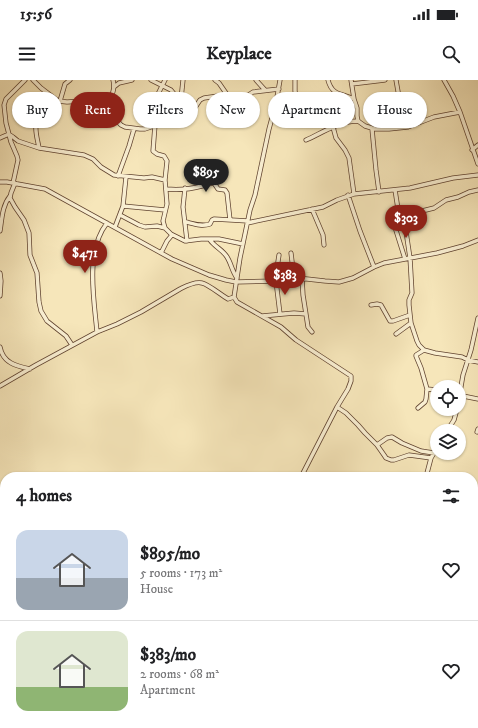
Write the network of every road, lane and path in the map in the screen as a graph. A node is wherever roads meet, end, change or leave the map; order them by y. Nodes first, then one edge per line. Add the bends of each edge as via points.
1 (25, 80) edge
2 (33, 80) edge
3 (70, 80) edge
4 (113, 80) edge
5 (132, 80) edge
6 (151, 80) edge
7 (165, 80) edge
8 (183, 80) edge
9 (256, 80) edge
10 (280, 80) edge
11 (295, 80) edge
12 (328, 80) edge
13 (385, 80) edge
14 (396, 80) edge
15 (444, 80) edge
16 (218, 81) edge
17 (352, 82) edge
18 (163, 86) junction
19 (114, 87) junction
20 (279, 89) junction
21 (265, 90) junction
22 (46, 92) edge
23 (62, 92) edge
24 (113, 92) edge
25 (160, 92) edge
26 (172, 92) edge
27 (182, 92) edge
28 (225, 92) edge
29 (252, 92) edge
30 (295, 92) edge
31 (335, 92) edge
32 (353, 92) edge
33 (398, 92) edge
34 (206, 98) edge
35 (355, 102) edge
36 (198, 104) edge
37 (460, 112) junction
38 (427, 120) edge
39 (358, 121) joint
40 (125, 127) edge
41 (36, 128) edge
42 (148, 128) edge
43 (156, 128) edge
44 (330, 128) edge
45 (332, 128) edge
46 (398, 128) edge
47 (134, 129) junction
48 (372, 129) junction
49 (9, 135) junction
50 (0, 138) edge
51 (306, 140) dead end
52 (478, 145) edge
53 (39, 148) junction
54 (472, 150) junction
55 (478, 164) edge
56 (478, 175) edge
57 (118, 176) junction
58 (126, 177) junction
59 (165, 180) junction
60 (0, 182) edge
61 (14, 183) junction
62 (185, 188) junction
63 (166, 190) junction
64 (395, 190) junction
65 (478, 190) edge
66 (379, 192) junction
67 (354, 194) junction
68 (348, 195) junction
69 (10, 196) junction
70 (123, 206) junction
71 (312, 209) junction
72 (165, 210) junction
73 (120, 215) junction
74 (402, 216) junction
75 (230, 220) junction
76 (186, 222) junction
77 (248, 222) junction
78 (107, 223) junction
79 (394, 224) dead end
80 (114, 227) junction
81 (165, 228) junction
82 (0, 231) edge
83 (172, 235) junction
84 (210, 240) junction
85 (478, 240) edge
86 (187, 241) junction
87 (243, 244) junction
88 (324, 245) dead end
89 (291, 252) dead end
90 (161, 253) junction
91 (279, 255) dead end
92 (410, 258) junction
93 (405, 259) junction
94 (374, 267) junction
95 (0, 273) edge
96 (294, 278) junction
97 (302, 278) junction
98 (237, 280) junction
99 (276, 281) junction
100 (0, 296) edge
101 (234, 297) junction
102 (371, 305) dead end
103 (280, 314) junction
104 (306, 314) junction
105 (410, 315) junction
106 (261, 316) junction
107 (478, 318) edge
108 (412, 323) junction
109 (477, 326) edge
110 (97, 332) junction
111 (312, 332) dead end
112 (396, 334) dead end
113 (476, 339) edge
114 (72, 345) junction
115 (0, 347) edge
116 (424, 350) junction
117 (468, 360) junction
118 (478, 362) edge
119 (30, 369) junction
120 (463, 380) edge
121 (0, 386) edge
122 (427, 389) junction
123 (430, 389) edge
124 (466, 397) edge
125 (478, 399) edge
126 (337, 407) junction
127 (418, 408) dead end
128 (377, 445) junction
129 (430, 452) edge
130 (430, 458) edge
131 (430, 460) edge
132 (304, 472) edge
133 (427, 472) edge

1 - 49 street via 5,101
2 - 22 street
3 - 23 street
4 - 19 street
5 - 19 street
6 - 18 street
7 - 18 street
8 - 27 street
9 - 21 street
10 - 20 street
11 - 30 street
12 - 31 street
13 - 17 street
14 - 33 street
15 - 37 street
16 - 28 street
17 - 32 street
18 - 25 street
18 - 26 street
19 - 24 street
20 - 21 street
20 - 77 street
21 - 29 street
34 - 36 street
35 - 39 street
37 - 38 street
37 - 54 street
39 - 48 street
40 - 47 street
41 - 53 street
42 - 47 street
43 - 59 street via 153,149 166,158
44 - 51 street
45 - 67 street via 349,158
46 - 48 street
47 - 57 street
48 - 66 street
49 - 50 street
49 - 53 street
49 - 61 street via 18,160
52 - 54 street
53 - 57 street via 84,155
54 - 55 street
56 - 64 street
57 - 58 street
58 - 59 street
58 - 70 street
59 - 63 street
60 - 61 street
61 - 69 street
61 - 78 street via 45,189
62 - 63 street
62 - 75 street via 215,184 228,196
62 - 76 street
63 - 72 street
64 - 66 street
64 - 74 street via 398,209
65 - 74 street via 446,200 434,208
66 - 67 street
67 - 68 street
68 - 71 street
68 - 94 street
69 - 82 street via 5,204
69 - 114 street via 29,233 30,255 36,273 41,311 47,321 66,336
70 - 72 street
70 - 73 street
71 - 77 street
71 - 88 street via 323,235
72 - 81 street
73 - 80 street
73 - 81 street via 143,226
74 - 92 street via 406,224
75 - 76 street via 213,219 210,224 205,225
75 - 77 street
76 - 86 street
77 - 87 street
78 - 80 street
78 - 110 street via 101,232 92,266
79 - 93 street
80 - 90 street
81 - 83 street
83 - 86 street
83 - 90 street
84 - 86 street
84 - 87 street
84 - 98 street via 226,255
85 - 92 street via 451,250
87 - 98 street
89 - 96 street
90 - 98 street via 199,271 226,280
91 - 99 street
92 - 93 street
92 - 105 street
93 - 94 street
94 - 97 street via 339,282
95 - 100 street
96 - 97 street
96 - 99 street
97 - 104 street
98 - 99 street
98 - 101 street
99 - 103 street
101 - 106 street via 237,302
101 - 110 street via 228,298 202,283 193,284
102 - 105 street via 381,305 391,321
103 - 104 street
103 - 106 street
104 - 111 street via 308,328
105 - 108 street
106 - 126 street via 350,374 351,381
107 - 109 street
108 - 112 street
108 - 116 street via 417,341
109 - 113 street
110 - 114 street
113 - 117 street
114 - 119 street
115 - 119 street via 2,354 12,364
116 - 117 street
116 - 122 street via 416,356
117 - 118 street
117 - 120 street
119 - 121 street
122 - 123 street
122 - 127 street via 425,402
124 - 125 street
126 - 128 street
126 - 132 street
128 - 129 street via 392,437 421,451
128 - 130 street via 391,460 409,455
131 - 133 street

